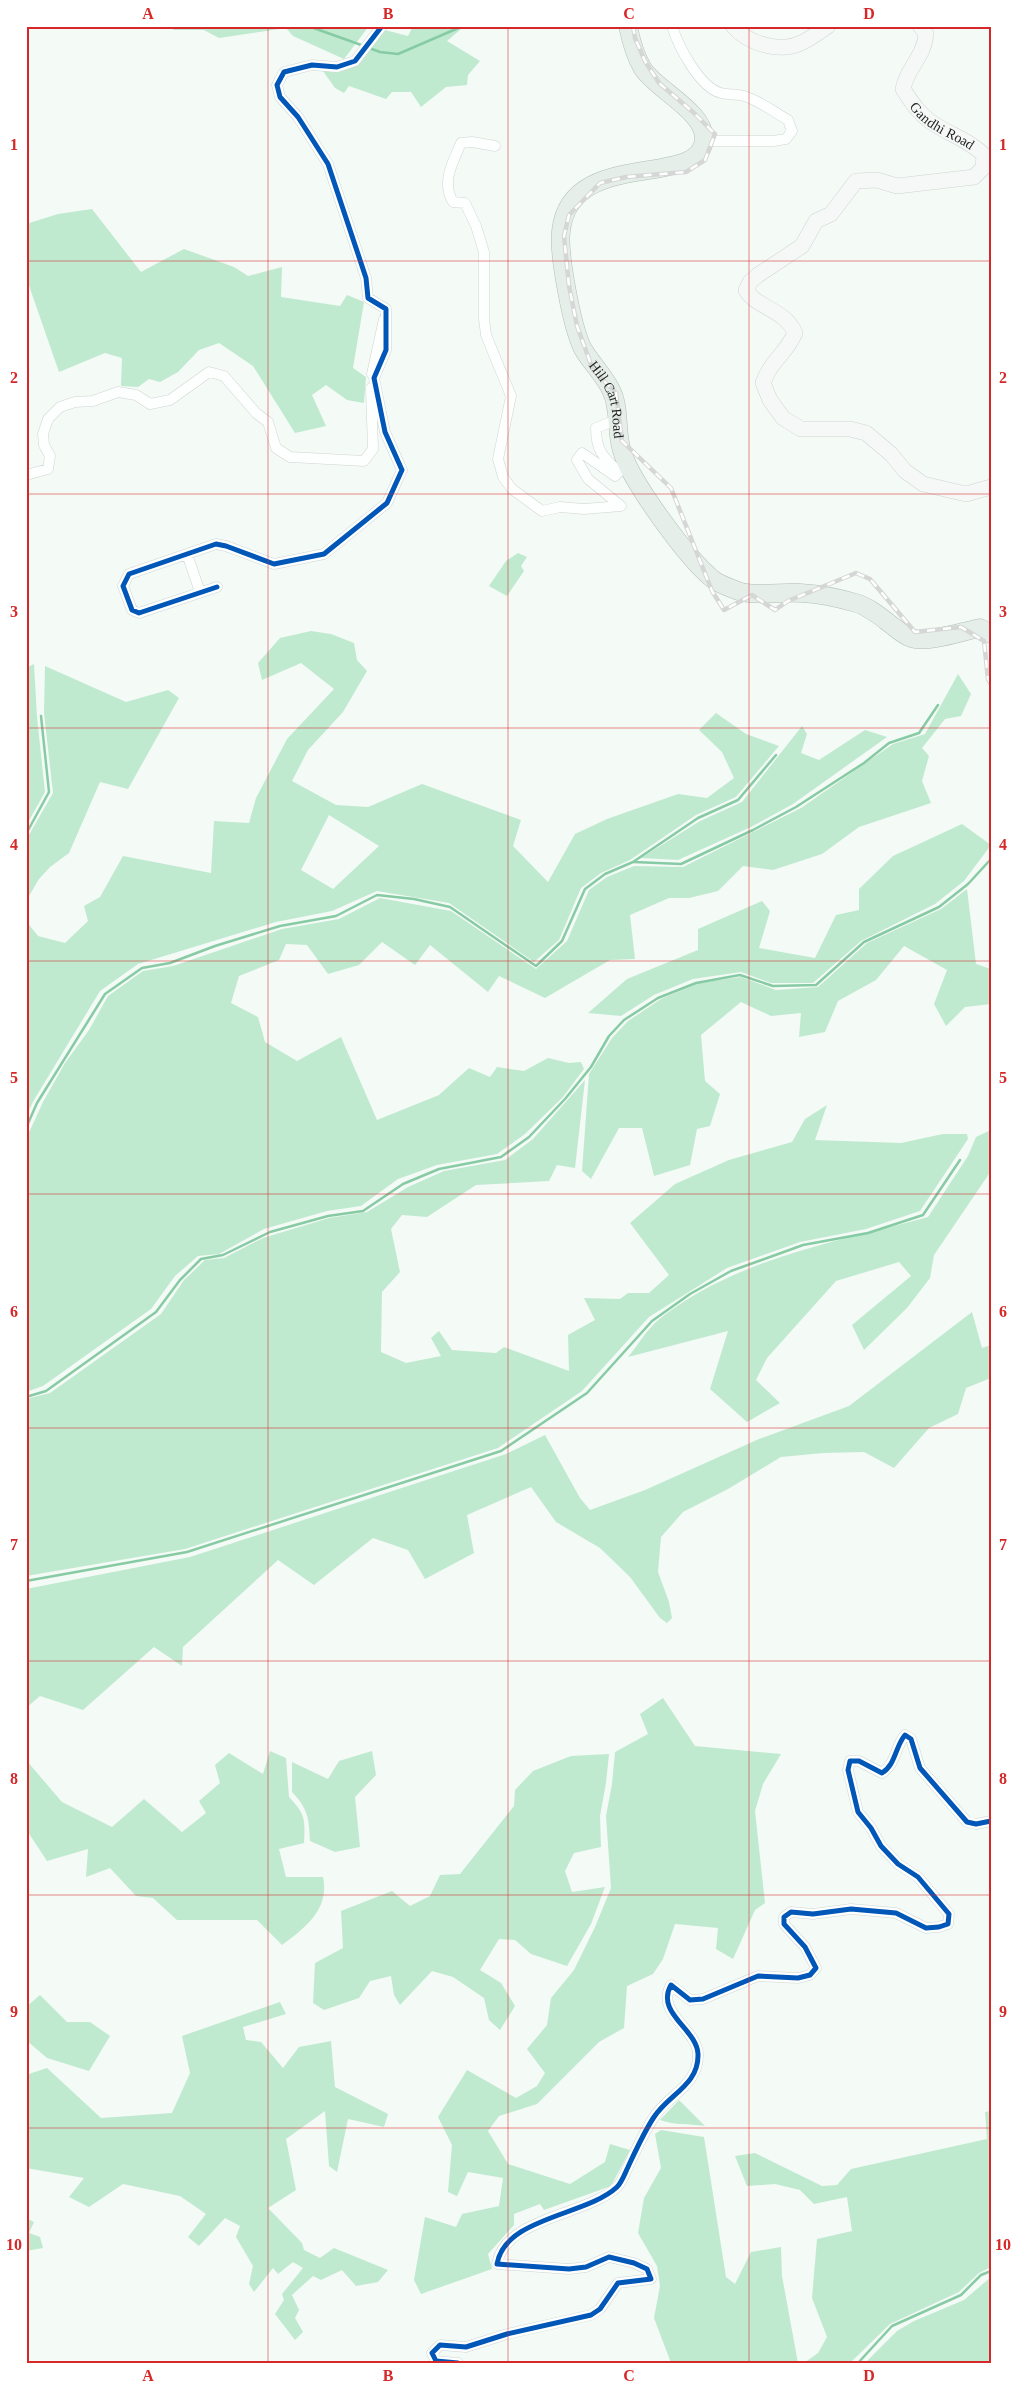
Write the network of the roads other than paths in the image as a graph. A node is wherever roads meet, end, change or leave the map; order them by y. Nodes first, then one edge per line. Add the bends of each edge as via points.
1 (628, 26) edge
2 (672, 26) edge
3 (733, 26) edge
4 (828, 26) edge
5 (920, 26) edge
6 (382, 27) edge
7 (704, 141) junction
8 (495, 146) dead end
9 (386, 309) junction
10 (616, 420) junction
11 (26, 475) edge
12 (991, 487) edge
13 (187, 554) junction
14 (217, 587) dead end
15 (200, 592) junction
16 (991, 634) edge
17 (991, 1821) edge
18 (458, 2363) edge

1 - 7 highway via 643,69 694,115 703,129
2 - 7 street via 677,41 706,83 720,93 743,96 788,120 792,131 786,139 773,141
3 - 4 main road via 753,41 779,48 800,44
5 - 12 main road, Gandhi Road via 926,34 925,46 905,76 903,89 916,109 931,122 974,145 984,155 983,168 974,177 897,186 877,180 856,181 831,214 816,221 802,246 758,275 746,290 749,296 791,323 795,333 768,368 763,383 783,418 801,429 850,429 866,433 923,484 966,494
6 - 9 street via 355,61 337,67 312,65 284,72 277,86 280,97 298,117 328,164 366,278 368,298
7 - 10 highway, Hill Cart Road via 698,154 675,167 629,172 597,181 581,193 566,215 561,231 567,288 578,337 612,391
8 - 10 street via 461,143 448,172 448,194 453,202 465,203 484,252 486,335 511,396 498,459 503,477 512,489 542,511 560,507 621,506 588,479 577,460 582,453 616,476 619,472 603,457 596,444 596,428
9 - 11 street via 370,380 373,449 364,461 290,457 276,448 268,422 224,376 209,372 170,400 150,404 136,395 118,392 60,407 48,419 43,434 50,456 48,469
9 - 13 street via 386,350 374,378 385,432 402,470 387,503 324,554 274,564 216,544
10 - 16 highway, Hill Cart Road via 622,454 639,486 696,564 716,582 761,595 802,593 857,603 912,638 925,639 980,628
13 - 15 street
13 - 15 street via 129,574 123,586 132,610 139,613
14 - 15 street
17 - 18 street via 967,1822 920,1768 911,1739 905,1735 890,1768 882,1773 859,1761 850,1761 848,1770 858,1812 898,1864 918,1877 942,1904 950,1914 948,1924 926,1928 896,1913 851,1909 813,1914 791,1912 784,1917 784,1924 804,1947 816,1968 810,1975 798,1978 758,1976 703,2000 690,2000 671,1985 669,2007 696,2040 696,2073 655,2116 618,2186 586,2206 516,2234 499,2255 497,2264 569,2270 609,2258 647,2269 651,2279 618,2283 600,2308 590,2315 466,2347 440,2346 432,2353 436,2361

